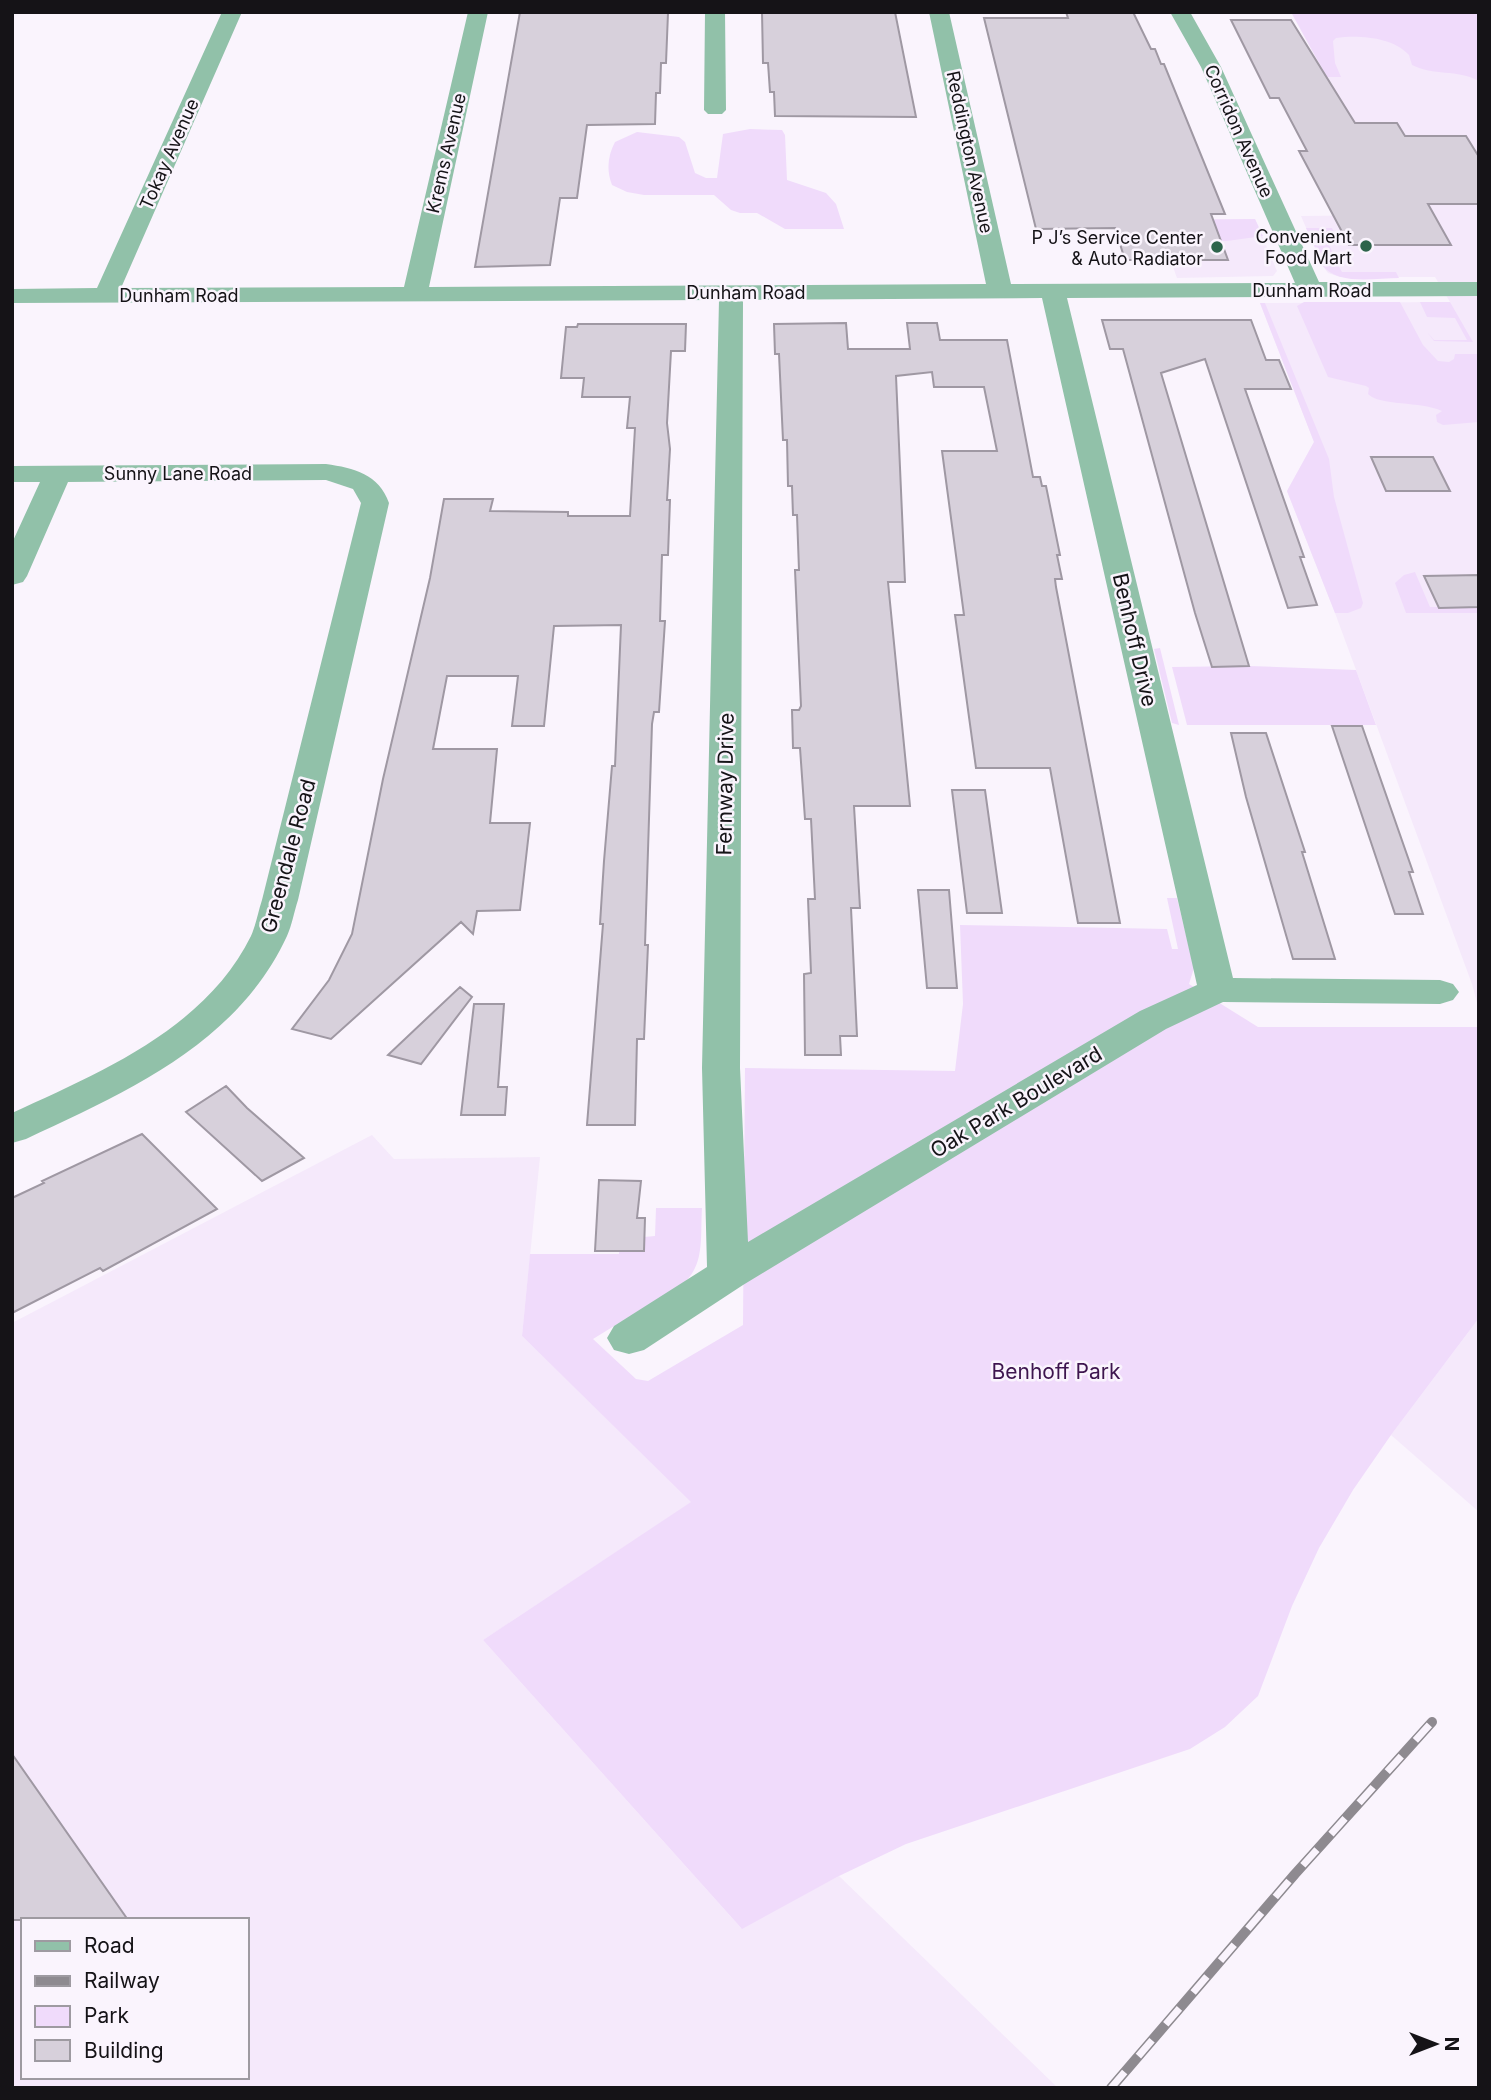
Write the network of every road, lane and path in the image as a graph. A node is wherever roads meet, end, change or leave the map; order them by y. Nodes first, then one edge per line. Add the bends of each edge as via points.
1 (232, 12) edge
2 (478, 12) edge
3 (715, 12) edge
4 (939, 12) edge
5 (1180, 12) edge
6 (715, 110) dead end
7 (1479, 289) edge
8 (1310, 290) junction
9 (1000, 291) junction
10 (1053, 291) junction
11 (730, 293) junction
12 (415, 294) junction
13 (106, 295) junction
14 (12, 296) edge
15 (12, 474) edge
16 (58, 474) junction
17 (344, 475) joint
18 (12, 576) edge
19 (1217, 990) junction
20 (1440, 992) dead end
21 (12, 1129) edge
22 (728, 1275) junction
23 (629, 1338) dead end

1 - 13 street, Tokay Avenue
2 - 12 street, Krems Avenue
3 - 6 street
4 - 9 street, Reddington Avenue
5 - 8 street, Corridon Avenue via 1210,67
7 - 8 street, Dunham Road
8 - 10 street, Dunham Road
9 - 10 street, Dunham Road
9 - 11 street, Dunham Road
10 - 19 street, Benhoff Drive
11 - 12 street, Dunham Road
11 - 22 street, Fernway Drive via 721,1068
12 - 13 street, Dunham Road
13 - 14 street, Dunham Road
15 - 16 street, Sunny Lane Road
16 - 17 street, Sunny Lane Road
16 - 18 street
17 - 21 street, Greendale Road via 366,485 375,503 269,935 231,994 171,1046 135,1069
19 - 20 street, Oak Park Boulevard
19 - 22 street, Oak Park Boulevard via 1153,1020
22 - 23 street, Oak Park Boulevard

